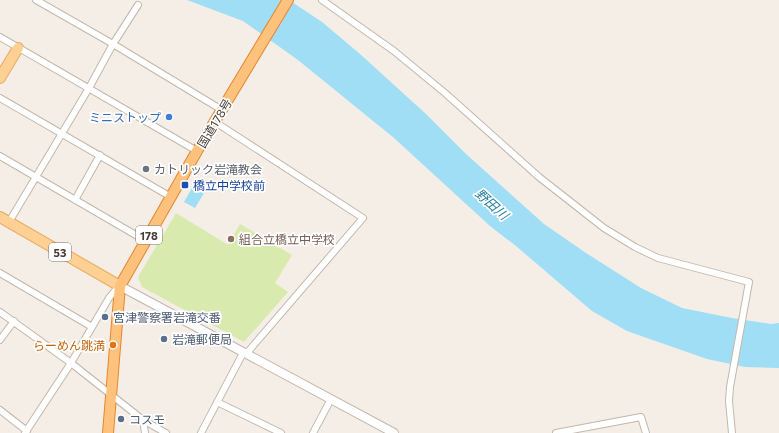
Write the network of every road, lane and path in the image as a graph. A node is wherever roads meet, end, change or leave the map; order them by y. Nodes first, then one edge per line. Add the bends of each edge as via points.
1 (36, 0) edge
2 (288, 0) edge
3 (322, 0) edge
4 (138, 6) dead end
5 (0, 37) edge
6 (113, 44) junction
7 (18, 48) junction
8 (0, 78) edge
9 (89, 88) junction
10 (0, 98) edge
11 (222, 110) junction
12 (215, 122) junction
13 (61, 133) junction
14 (197, 152) junction
15 (100, 155) junction
16 (0, 156) edge
17 (35, 177) junction
18 (171, 197) junction
19 (75, 200) junction
20 (4, 220) edge
21 (146, 241) junction
22 (0, 273) edge
23 (120, 286) junction
24 (0, 312) edge
25 (14, 322) junction
26 (92, 327) junction
27 (0, 340) edge
28 (245, 353) junction
29 (71, 363) junction
30 (112, 395) junction
31 (331, 400) junction
32 (218, 402) junction
33 (0, 410) edge
34 (143, 420) junction
35 (26, 432) edge
36 (108, 433) edge
37 (145, 433) edge
38 (166, 433) edge
39 (201, 433) edge
40 (281, 433) edge
41 (314, 433) edge
42 (394, 433) edge
43 (556, 433) edge
44 (646, 433) edge
45 (731, 433) edge

1 - 6 street
2 - 11 highway, 国道178号 / 178
3 - 45 street via 394,51 539,177 604,228 658,258 750,282 730,387
4 - 6 street
5 - 7 street
6 - 9 street
6 - 11 street
7 - 8 main road
7 - 9 street
9 - 13 street
9 - 14 street
10 - 13 street
11 - 12 highway, 国道178号 / 178
12 - 14 highway, 国道178号 / 178
12 - 28 street via 364,218
13 - 15 street
13 - 17 street
14 - 18 highway, 国道178号 / 178
15 - 18 street
15 - 19 street
16 - 17 street
17 - 19 street
17 - 20 street
18 - 21 highway, 国道178号 / 178
19 - 21 street
20 - 23 main road, 53
21 - 23 highway, 国道178号 / 178
22 - 26 street
23 - 26 street via 109,298
23 - 28 street
23 - 30 highway, 国道178号 / 178
24 - 25 street
25 - 27 street
25 - 29 street
26 - 29 street
28 - 31 street
28 - 32 street
29 - 30 street
29 - 35 street
30 - 34 street
30 - 36 highway, 国道178号 / 178
31 - 41 street
31 - 42 street
32 - 39 street
32 - 40 street
33 - 35 street
34 - 37 street
34 - 38 street
43 - 44 street via 641,417

